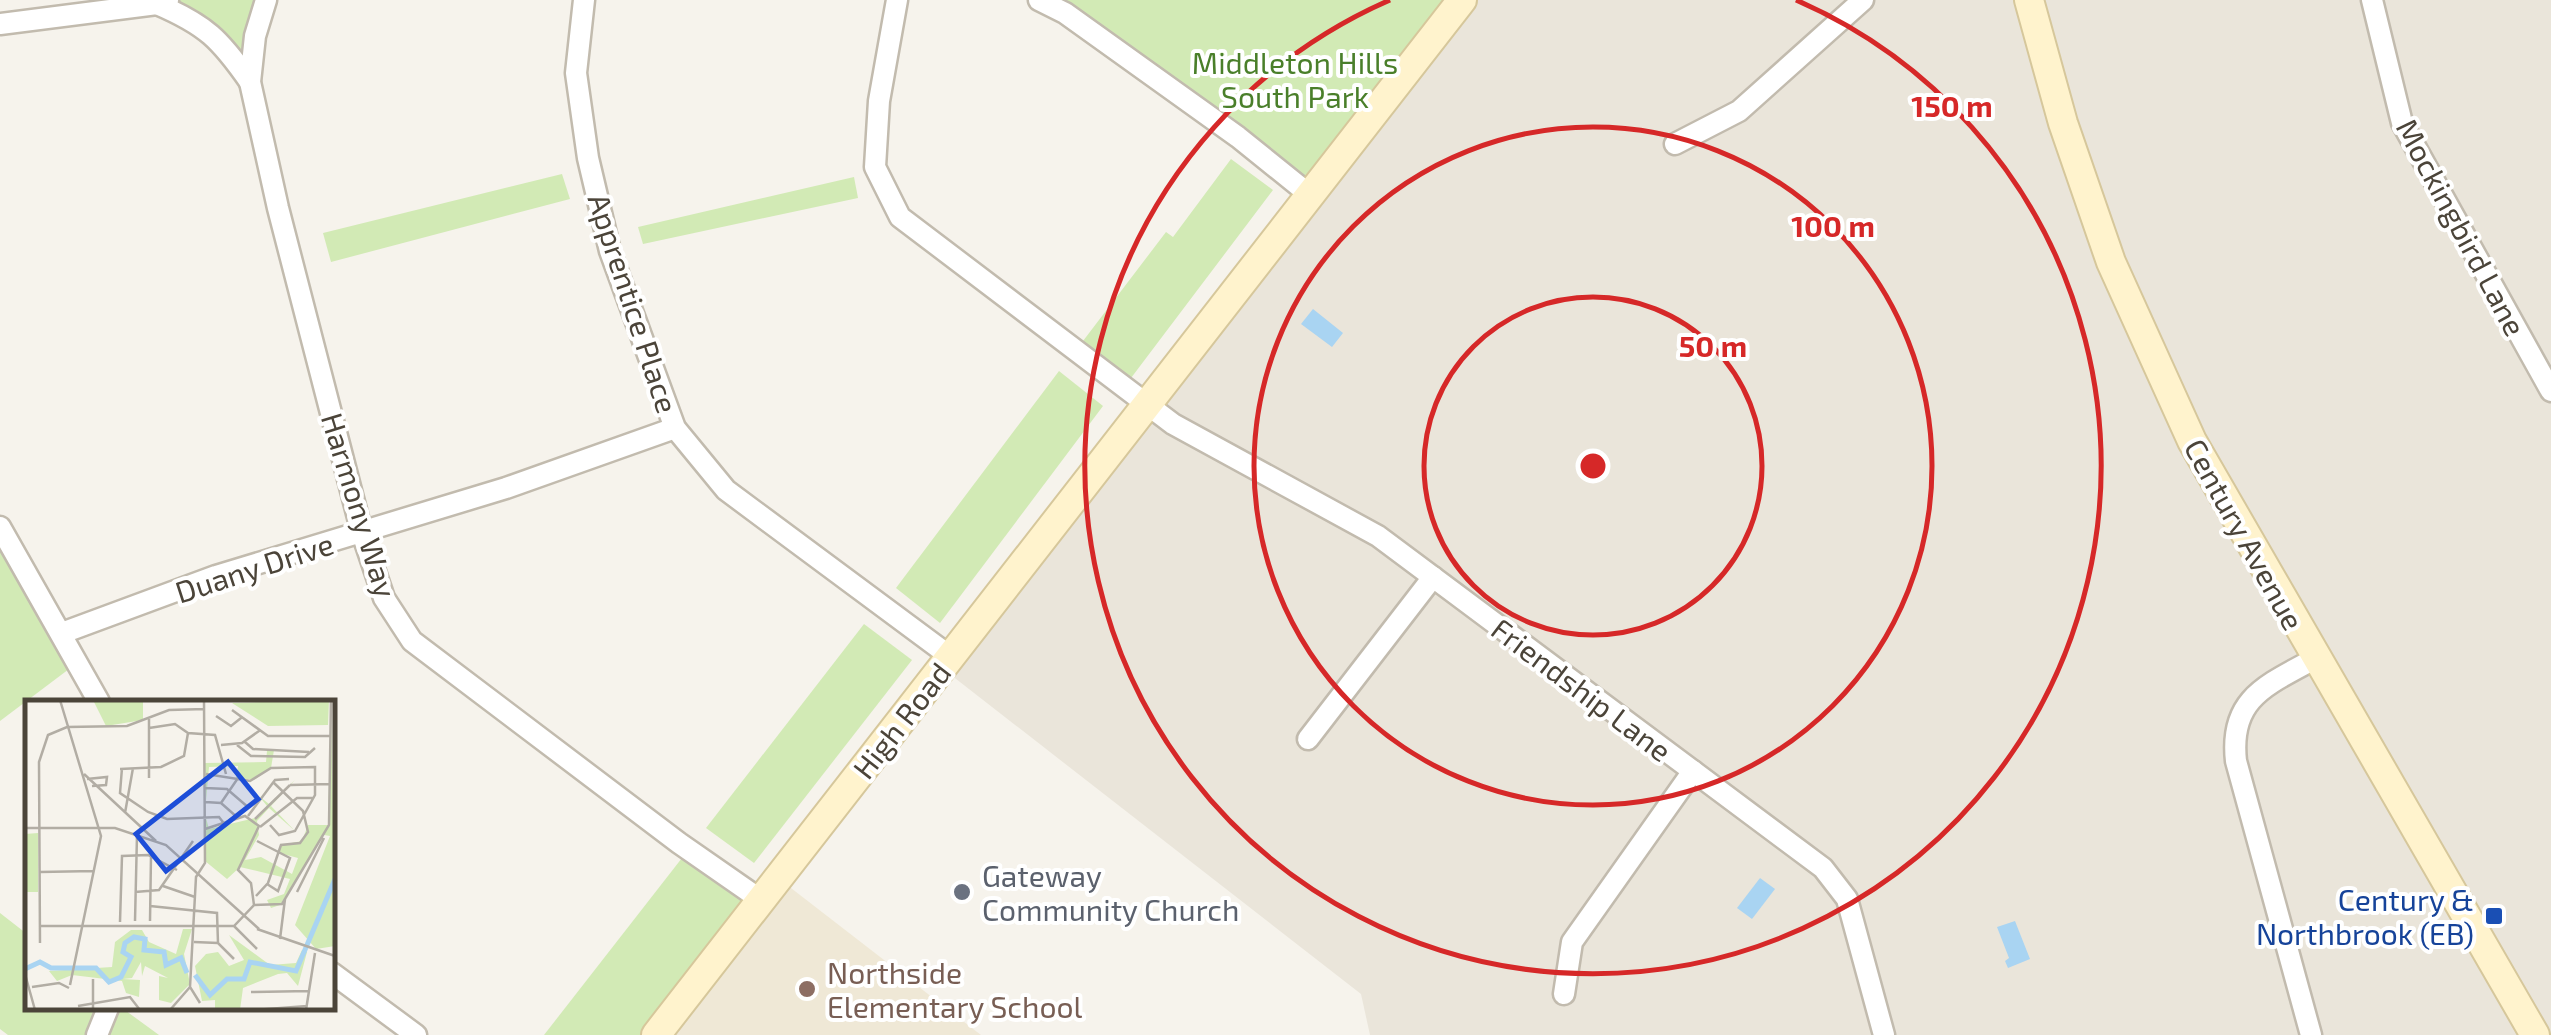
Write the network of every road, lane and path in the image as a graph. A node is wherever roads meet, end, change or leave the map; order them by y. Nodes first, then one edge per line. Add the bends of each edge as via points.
1 (266, 0) edge
2 (584, 0) edge
3 (897, 0) edge
4 (1039, 0) edge
5 (1462, 0) edge
6 (1863, 0) edge
7 (2030, 0) edge
8 (2372, 0) edge
9 (163, 2) edge
10 (0, 24) edge
11 (250, 82) junction
12 (1675, 144) dead end
13 (1310, 195) junction
14 (2551, 391) edge
15 (1146, 406) junction
16 (675, 428) junction
17 (0, 527) edge
18 (362, 532) junction
19 (1433, 578) junction
20 (62, 633) junction
21 (950, 656) junction
22 (2316, 658) junction
23 (98, 700) edge
24 (1308, 739) dead end
25 (1693, 772) junction
26 (761, 900) junction
27 (335, 974) edge
28 (1564, 994) dead end
29 (107, 1010) edge
30 (2540, 1030) edge
31 (97, 1035) edge
32 (416, 1035) edge
33 (656, 1035) edge
34 (1884, 1035) edge
35 (2310, 1035) edge

1 - 11 street, Harmony Way
2 - 16 street, Apprentice Place via 576,73 588,158 610,251
3 - 15 street via 875,167 900,217
4 - 13 street via 1238,137
5 - 13 street, High Road
6 - 12 street via 1740,112
7 - 22 street, Century Avenue via 2081,178 2142,336 2192,441
8 - 14 street, Mockingbird Lane via 2402,123
9 - 10 street
9 - 11 street via 224,44
11 - 18 street, Harmony Way
13 - 15 street, High Road
15 - 19 street, Friendship Lane via 1378,536
15 - 21 street, High Road
16 - 18 street, Duany Drive
16 - 21 street, Apprentice Place via 726,490
17 - 20 street
18 - 20 street, Duany Drive
18 - 26 street, Harmony Way via 384,598 412,641
19 - 24 street
19 - 25 street, Friendship Lane
20 - 23 street
21 - 26 street, High Road
22 - 30 street, Century Avenue
22 - 35 street via 2243,707 2234,742
25 - 28 street via 1572,942
25 - 34 street, Friendship Lane via 1834,880 1847,900
26 - 33 street, High Road
27 - 32 street
29 - 31 street

